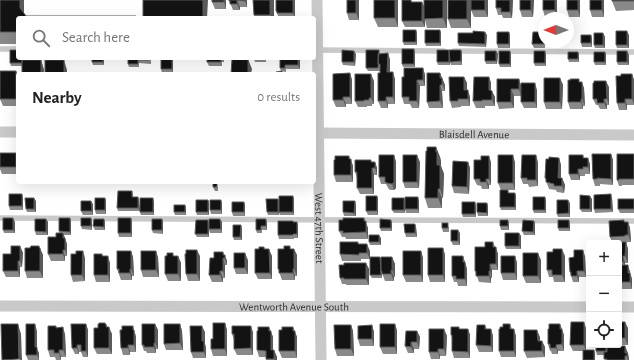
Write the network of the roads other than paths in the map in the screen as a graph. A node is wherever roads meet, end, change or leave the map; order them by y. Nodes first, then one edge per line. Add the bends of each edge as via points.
1 (317, 0) edge
2 (0, 49) edge
3 (16, 49) edge
4 (316, 50) edge
5 (634, 52) edge
6 (0, 132) edge
7 (16, 132) edge
8 (316, 133) edge
9 (634, 135) edge
10 (0, 218) edge
11 (320, 220) junction
12 (634, 221) edge
13 (0, 306) edge
14 (321, 306) junction
15 (586, 307) edge
16 (622, 307) edge
17 (634, 307) edge
18 (321, 360) edge

1 - 4 street, West 47th Street
2 - 3 lane
4 - 5 lane
4 - 8 street, West 47th Street
6 - 7 street
8 - 9 street, Blaisdell Avenue
8 - 11 street, West 47th Street
10 - 11 lane
11 - 12 lane
11 - 14 street, West 47th Street
13 - 14 street, Wentworth Avenue South
14 - 15 street, Wentworth Avenue South
14 - 18 street, West 47th Street
16 - 17 street

